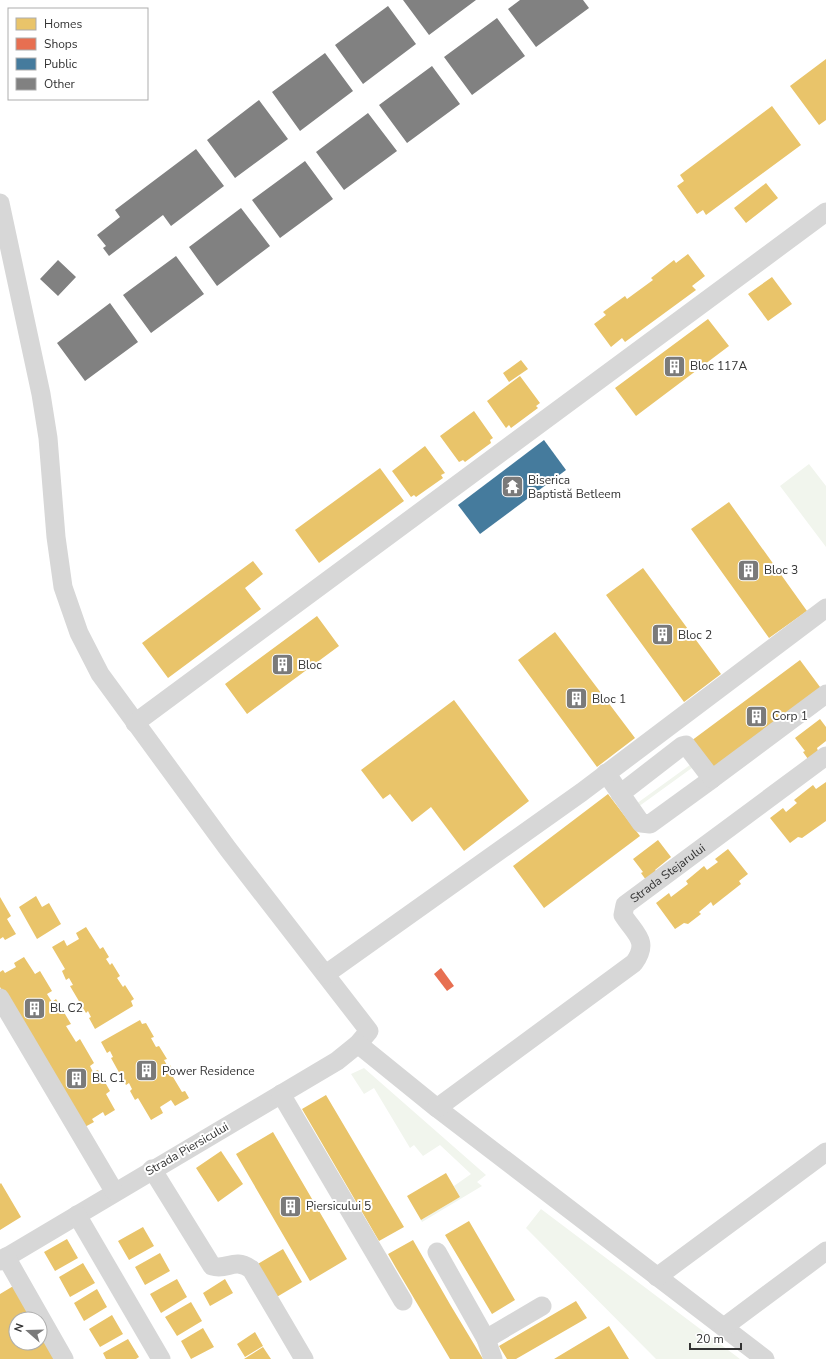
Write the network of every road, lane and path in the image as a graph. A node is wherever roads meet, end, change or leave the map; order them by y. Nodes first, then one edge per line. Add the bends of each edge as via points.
1 (0, 203) edge
2 (826, 212) edge
3 (824, 612) edge
4 (826, 694) edge
5 (135, 722) junction
6 (826, 756) edge
7 (606, 774) junction
8 (712, 778) junction
9 (620, 794) junction
10 (326, 974) junction
11 (0, 998) edge
12 (363, 1037) junction
13 (281, 1094) junction
14 (437, 1108) junction
15 (826, 1152) edge
16 (152, 1169) junction
17 (114, 1191) junction
18 (79, 1218) junction
19 (437, 1252) dead end
20 (826, 1252) edge
21 (3, 1259) edge
22 (657, 1277) junction
23 (403, 1301) dead end
24 (542, 1306) dead end
25 (724, 1327) junction
26 (486, 1339) junction
27 (64, 1359) edge
28 (161, 1359) edge
29 (304, 1359) edge
30 (493, 1359) edge
31 (765, 1359) edge

1 - 5 street via 41,394 63,587 79,633 100,674
2 - 5 street
3 - 7 street
4 - 8 street
5 - 10 street
6 - 14 street, Strada Stejarului via 625,905 623,915 642,944 642,951 634,963
7 - 9 street
7 - 10 street
8 - 9 street via 650,824 641,823
8 - 9 street via 686,745
10 - 12 street
11 - 17 street
12 - 13 street, Strada Piersicului via 337,1061
12 - 14 street
13 - 16 street, Strada Piersicului
13 - 23 street
14 - 22 street
15 - 22 street
16 - 17 street, Strada Piersicului
16 - 29 street via 212,1266 220,1268 229,1264 243,1264 251,1270
17 - 18 street, Strada Piersicului
18 - 21 street, Strada Piersicului
18 - 28 street
19 - 26 street
20 - 25 street
21 - 27 street
22 - 25 street
24 - 26 street
25 - 31 street
26 - 30 street

